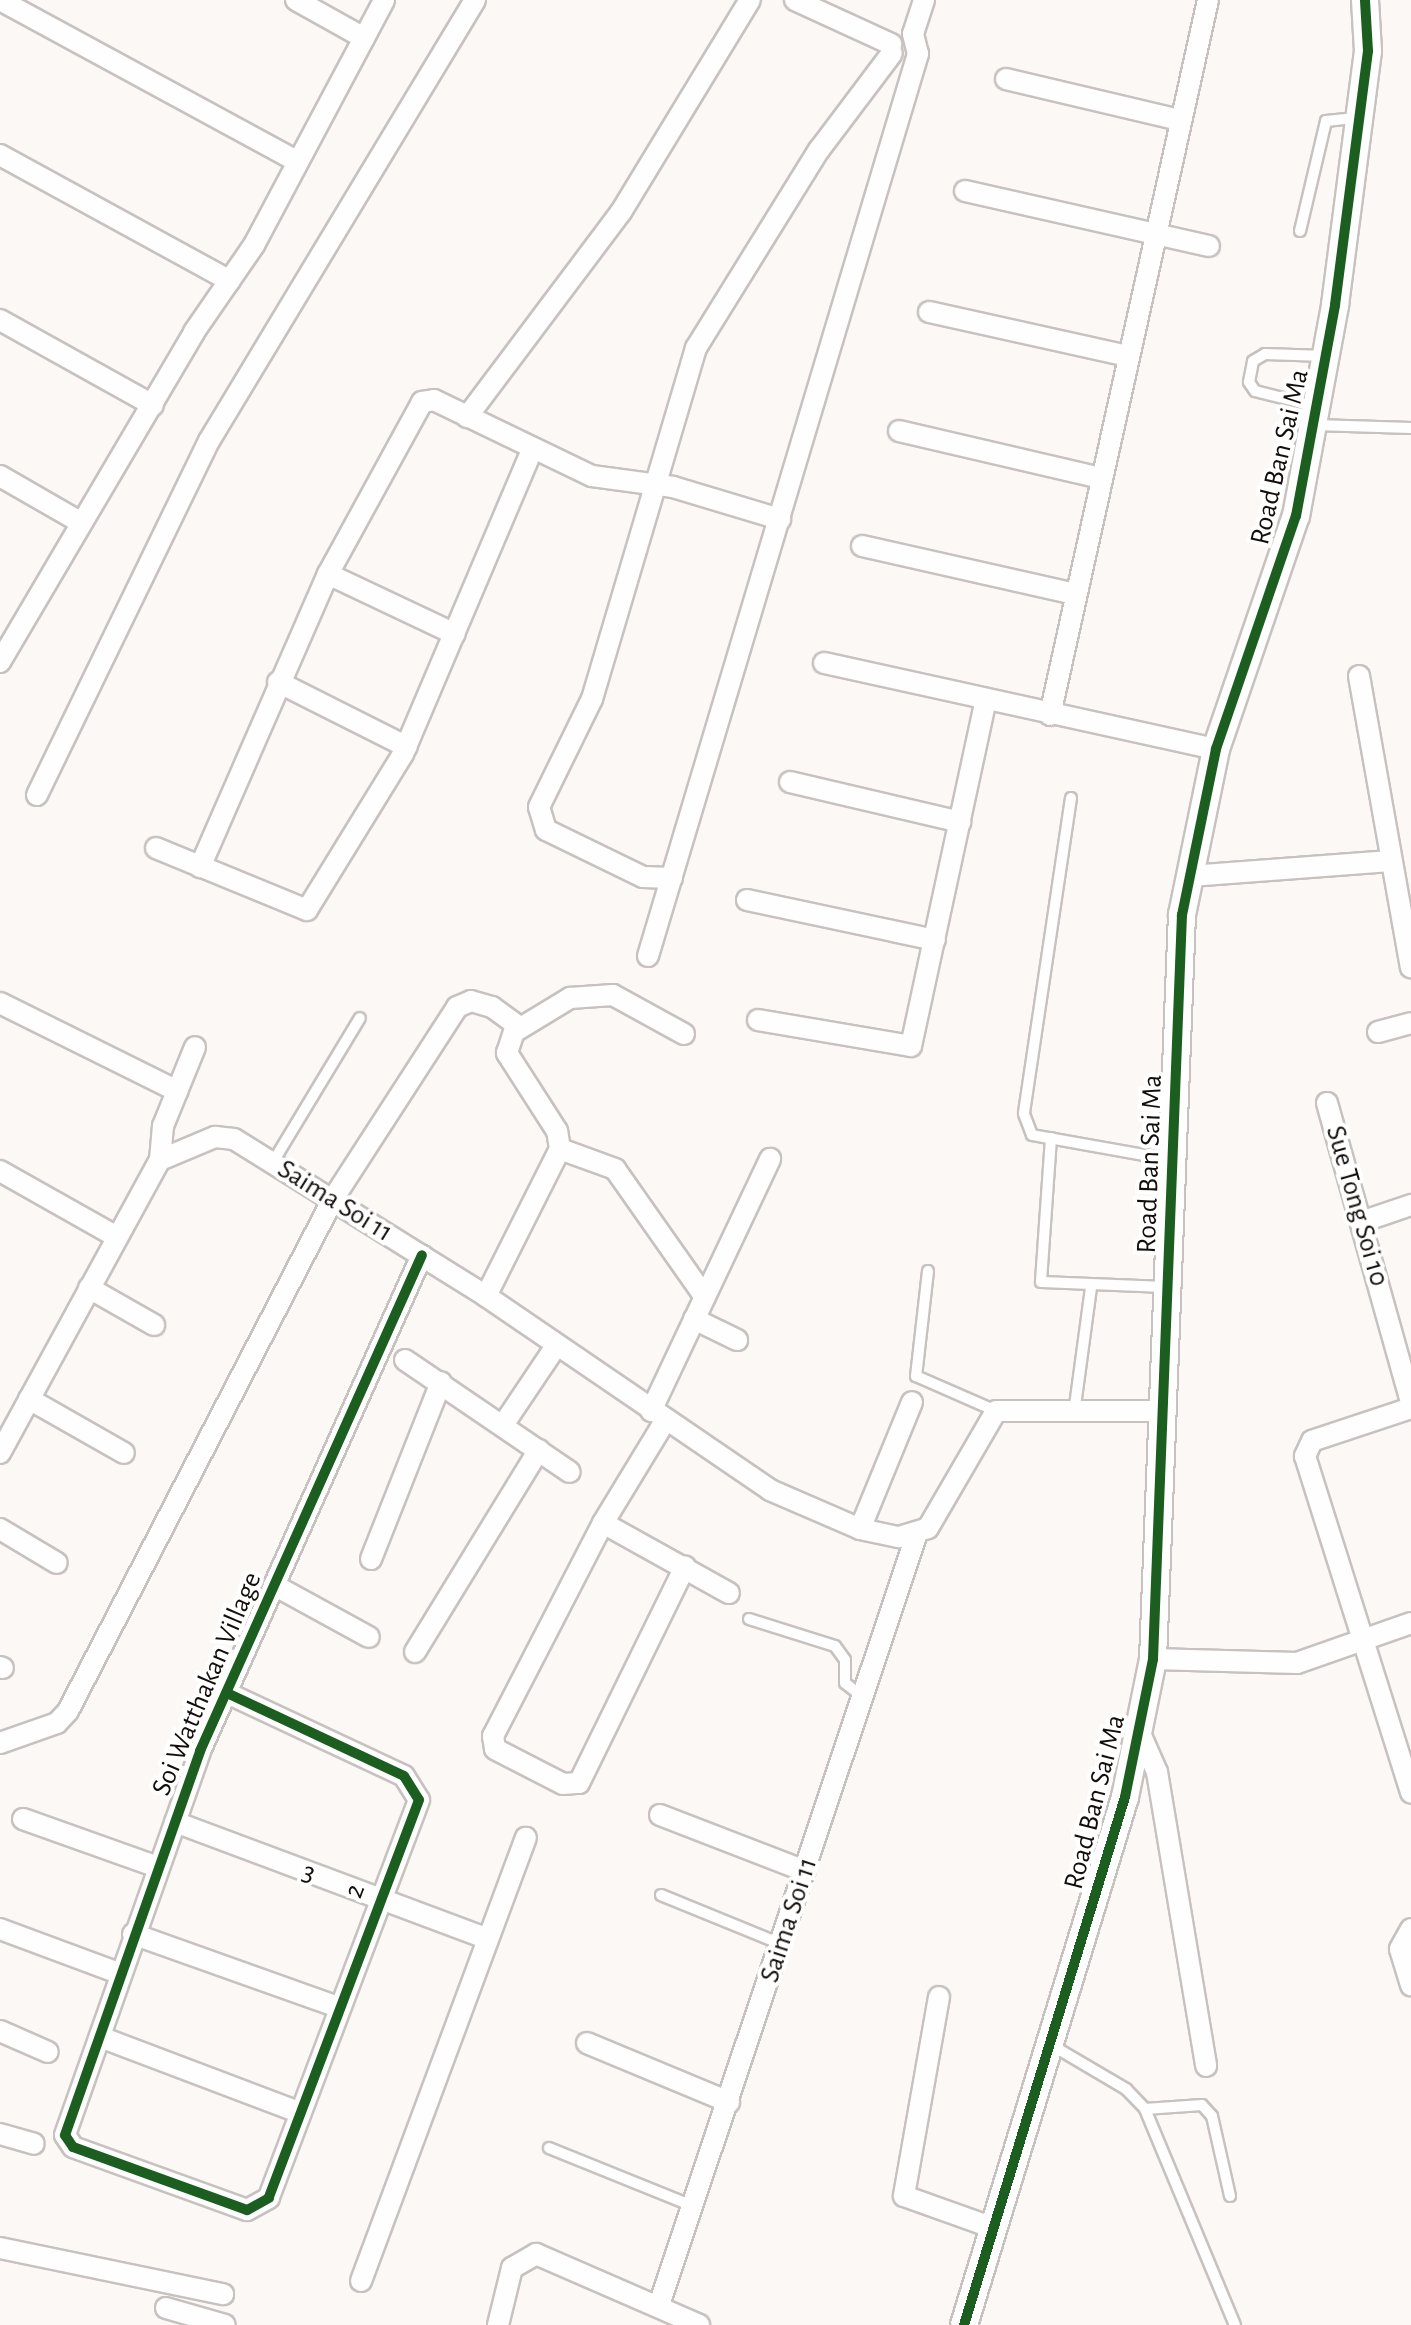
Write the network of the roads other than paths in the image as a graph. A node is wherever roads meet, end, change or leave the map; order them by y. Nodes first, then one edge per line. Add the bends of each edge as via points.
1 (0, 0) edge
2 (296, 0) edge
3 (384, 0) edge
4 (475, 0) edge
5 (750, 0) edge
6 (795, 0) edge
7 (924, 0) edge
8 (1208, 0) edge
9 (1365, 0) edge
10 (913, 34) junction
11 (364, 38) junction
12 (891, 49) junction
13 (913, 60) junction
14 (1006, 79) dead end
15 (1358, 118) junction
16 (1179, 120) junction
17 (0, 155) edge
18 (297, 161) junction
19 (965, 191) dead end
20 (1300, 231) dead end
21 (1155, 236) junction
22 (1209, 246) dead end
23 (230, 281) junction
24 (929, 312) dead end
25 (0, 320) edge
26 (1128, 356) junction
27 (1327, 357) junction
28 (1299, 402) dead end
29 (153, 405) junction
30 (467, 417) junction
31 (1313, 425) junction
32 (1411, 428) edge
33 (899, 431) dead end
34 (532, 450) junction
35 (0, 476) edge
36 (1101, 478) junction
37 (652, 488) junction
38 (780, 519) junction
39 (80, 522) junction
40 (862, 546) dead end
41 (328, 574) junction
42 (1075, 594) junction
43 (455, 634) junction
44 (7, 637) edge
45 (0, 662) edge
46 (824, 663) dead end
47 (1359, 676) dead end
48 (278, 682) junction
49 (986, 700) junction
50 (1050, 715) junction
51 (407, 747) junction
52 (1216, 749) junction
53 (790, 782) dead end
54 (37, 795) dead end
55 (1071, 798) dead end
56 (960, 822) junction
57 (156, 848) dead end
58 (1390, 861) junction
59 (200, 867) junction
60 (1190, 876) junction
61 (672, 878) junction
62 (747, 900) dead end
63 (935, 940) junction
64 (648, 956) dead end
65 (1411, 967) edge
66 (0, 1003) edge
67 (360, 1018) dead end
68 (758, 1020) dead end
69 (1411, 1023) edge
70 (520, 1027) junction
71 (1378, 1032) dead end
72 (684, 1034) dead end
73 (195, 1047) dead end
74 (177, 1091) junction
75 (1327, 1103) dead end
76 (1051, 1138) junction
77 (560, 1149) junction
78 (770, 1159) dead end
79 (160, 1160) junction
80 (1175, 1161) junction
81 (273, 1162) junction
82 (0, 1171) edge
83 (333, 1199) junction
84 (1411, 1205) edge
85 (1364, 1221) junction
86 (117, 1237) junction
87 (422, 1255) junction
88 (928, 1271) dead end
89 (1091, 1287) junction
90 (1168, 1287) junction
91 (89, 1288) junction
92 (486, 1296) junction
93 (705, 1297) junction
94 (694, 1319) junction
95 (154, 1325) dead end
96 (737, 1340) dead end
97 (556, 1346) junction
98 (405, 1360) dead end
99 (441, 1382) junction
100 (29, 1399) junction
101 (1411, 1401) edge
102 (912, 1402) dead end
103 (1075, 1406) junction
104 (1411, 1408) edge
105 (996, 1411) junction
106 (1161, 1411) junction
107 (658, 1416) junction
108 (503, 1425) junction
109 (539, 1450) junction
110 (0, 1453) edge
111 (124, 1453) dead end
112 (570, 1472) dead end
113 (603, 1523) junction
114 (0, 1529) edge
115 (860, 1529) junction
116 (916, 1536) junction
117 (371, 1559) dead end
118 (57, 1563) dead end
119 (685, 1567) junction
120 (274, 1585) junction
121 (729, 1593) dead end
122 (749, 1619) dead end
123 (1411, 1623) edge
124 (369, 1637) dead end
125 (1365, 1640) junction
126 (415, 1652) dead end
127 (1153, 1659) junction
128 (227, 1693) junction
129 (863, 1697) junction
130 (1139, 1731) junction
131 (0, 1743) edge
132 (1411, 1793) edge
133 (660, 1815) dead end
134 (23, 1819) dead end
135 (175, 1822) junction
136 (526, 1838) dead end
137 (158, 1867) junction
138 (805, 1871) junction
139 (661, 1895) dead end
140 (377, 1898) junction
141 (0, 1929) edge
142 (1411, 1929) edge
143 (133, 1934) junction
144 (488, 1939) junction
145 (781, 1944) junction
146 (118, 1973) junction
147 (1411, 1985) edge
148 (939, 1997) dead end
149 (338, 2007) junction
150 (0, 2031) edge
151 (100, 2037) junction
152 (587, 2043) dead end
153 (1053, 2046) junction
154 (48, 2052) dead end
155 (1206, 2066) dead end
156 (729, 2102) junction
157 (1145, 2109) junction
158 (299, 2112) junction
159 (0, 2134) edge
160 (34, 2144) dead end
161 (549, 2148) dead end
162 (1230, 2196) dead end
163 (695, 2207) junction
164 (257, 2209) joint
165 (994, 2228) junction
166 (0, 2248) edge
167 (361, 2281) dead end
168 (169, 2287) junction
169 (223, 2294) dead end
170 (660, 2302) junction
171 (164, 2317) edge
172 (1232, 2324) edge
173 (225, 2325) edge
174 (498, 2325) edge
175 (699, 2325) edge
176 (964, 2325) edge

1 - 18 street
2 - 11 street
3 - 11 street
4 - 54 street via 209,441
5 - 30 street via 621,212
6 - 12 street
7 - 10 street
8 - 16 street
9 - 15 street, Road Ban Sai Ma via 1368,51
10 - 12 street
10 - 13 street
11 - 18 street
12 - 13 street
12 - 37 street via 844,112 696,348
13 - 38 street
14 - 16 street
15 - 20 lane via 1326,121
15 - 27 street, Road Ban Sai Ma
16 - 21 street
17 - 23 street
18 - 23 street
19 - 21 street
21 - 22 street
21 - 26 street
23 - 29 street
24 - 26 street
25 - 29 street
26 - 36 street
27 - 28 lane via 1265,354 1253,361 1249,382 1255,391
27 - 31 street, Road Ban Sai Ma
29 - 39 street
30 - 34 street
30 - 41 street via 434,400 409,414
31 - 32 lane
31 - 52 street, Road Ban Sai Ma via 1296,516
33 - 36 street
34 - 37 street via 592,476
34 - 43 street
35 - 39 street
36 - 42 street
37 - 38 street via 673,487
37 - 61 street via 592,699 536,819 643,877
38 - 61 street
39 - 44 street
40 - 42 street
41 - 43 street
41 - 48 street
42 - 50 street
43 - 51 street
44 - 45 street
46 - 49 street
47 - 58 street
48 - 51 street
48 - 59 street
49 - 50 street
49 - 56 street
50 - 52 street
51 - 59 street via 307,910
52 - 60 street, Road Ban Sai Ma
53 - 56 street
55 - 76 lane via 1024,1114 1032,1135
56 - 63 street
57 - 59 street
58 - 60 street
58 - 65 street
60 - 80 street, Road Ban Sai Ma
61 - 64 street
62 - 63 street
63 - 68 street via 907,1051
66 - 74 street
67 - 81 lane
69 - 71 street
70 - 72 street via 570,998 613,995
70 - 77 street via 507,1053 557,1131
70 - 83 street via 492,1007 471,1001 457,1007
73 - 74 street
74 - 79 street
75 - 85 street, Sue Tong Soi 10
76 - 80 lane
76 - 89 lane via 1037,1272 1047,1287
77 - 92 street
77 - 93 street via 615,1169
78 - 93 street
79 - 81 street, Saima Soi 11 via 215,1137 234,1139
79 - 86 street
80 - 90 street, Road Ban Sai Ma
81 - 83 street, Saima Soi 11
82 - 86 street
83 - 87 street, Saima Soi 11
83 - 131 street via 68,1711 57,1723
84 - 85 street
85 - 101 street, Sue Tong Soi 10
86 - 91 street
87 - 92 street, Saima Soi 11
87 - 120 street, Soi Watthakan Village
88 - 105 lane via 916,1376
89 - 90 lane
89 - 103 lane
90 - 106 street, Road Ban Sai Ma
91 - 95 street
91 - 100 street
92 - 97 street, Saima Soi 11
93 - 94 street
94 - 96 street
94 - 107 street
97 - 107 street, Saima Soi 11
97 - 108 street
98 - 99 street
99 - 108 street
99 - 117 street
100 - 110 street
100 - 111 street
102 - 115 street
103 - 105 street
103 - 106 street
104 - 125 street via 1312,1441 1305,1456
105 - 116 street, Saima Soi 11 via 943,1507
106 - 127 street, Road Ban Sai Ma
107 - 113 street
107 - 115 street, Saima Soi 11 via 770,1490
108 - 109 street
109 - 112 street
109 - 126 street
113 - 119 street
113 - 119 street via 493,1736 495,1749 563,1784 579,1783
114 - 118 street
115 - 116 street, Saima Soi 11
116 - 129 street, Saima Soi 11
119 - 121 street
120 - 124 street
120 - 128 street, Soi Watthakan Village
122 - 129 lane via 835,1646 845,1660 845,1683
123 - 125 street
125 - 127 street via 1297,1663
125 - 132 street
127 - 130 street, Road Ban Sai Ma
128 - 135 street, Soi Watthakan Village
128 - 140 street, 2 via 415,1785 419,1800
129 - 138 street, Saima Soi 11
130 - 153 street, Road Ban Sai Ma
130 - 155 street via 1157,1772
133 - 138 street
134 - 137 street
135 - 137 street, Soi Watthakan Village
135 - 140 street, 3
136 - 144 street
137 - 143 street, Soi Watthakan Village
138 - 145 street, Saima Soi 11
139 - 145 lane
140 - 144 street, 3
140 - 149 street, 2
141 - 146 street
142 - 147 street via 1400,1949
143 - 146 street, Soi Watthakan Village
143 - 149 street
144 - 167 street
145 - 156 street, Saima Soi 11
146 - 151 street, Soi Watthakan Village
148 - 165 street via 904,2196
149 - 158 street, 2
150 - 154 street
151 - 158 street
151 - 164 street, Soi Watthakan Village via 65,2142
152 - 156 street
153 - 157 lane via 1126,2089
153 - 165 street, Road Ban Sai Ma
156 - 163 street, Saima Soi 11
157 - 162 lane via 1202,2105 1212,2116
157 - 172 lane
158 - 164 street, 2 via 269,2198
159 - 160 street
161 - 163 lane
163 - 170 street, Saima Soi 11
165 - 176 street, Road Ban Sai Ma
166 - 168 street
168 - 169 street
168 - 171 street
170 - 174 street via 536,2254 512,2268
170 - 175 street
171 - 173 street

